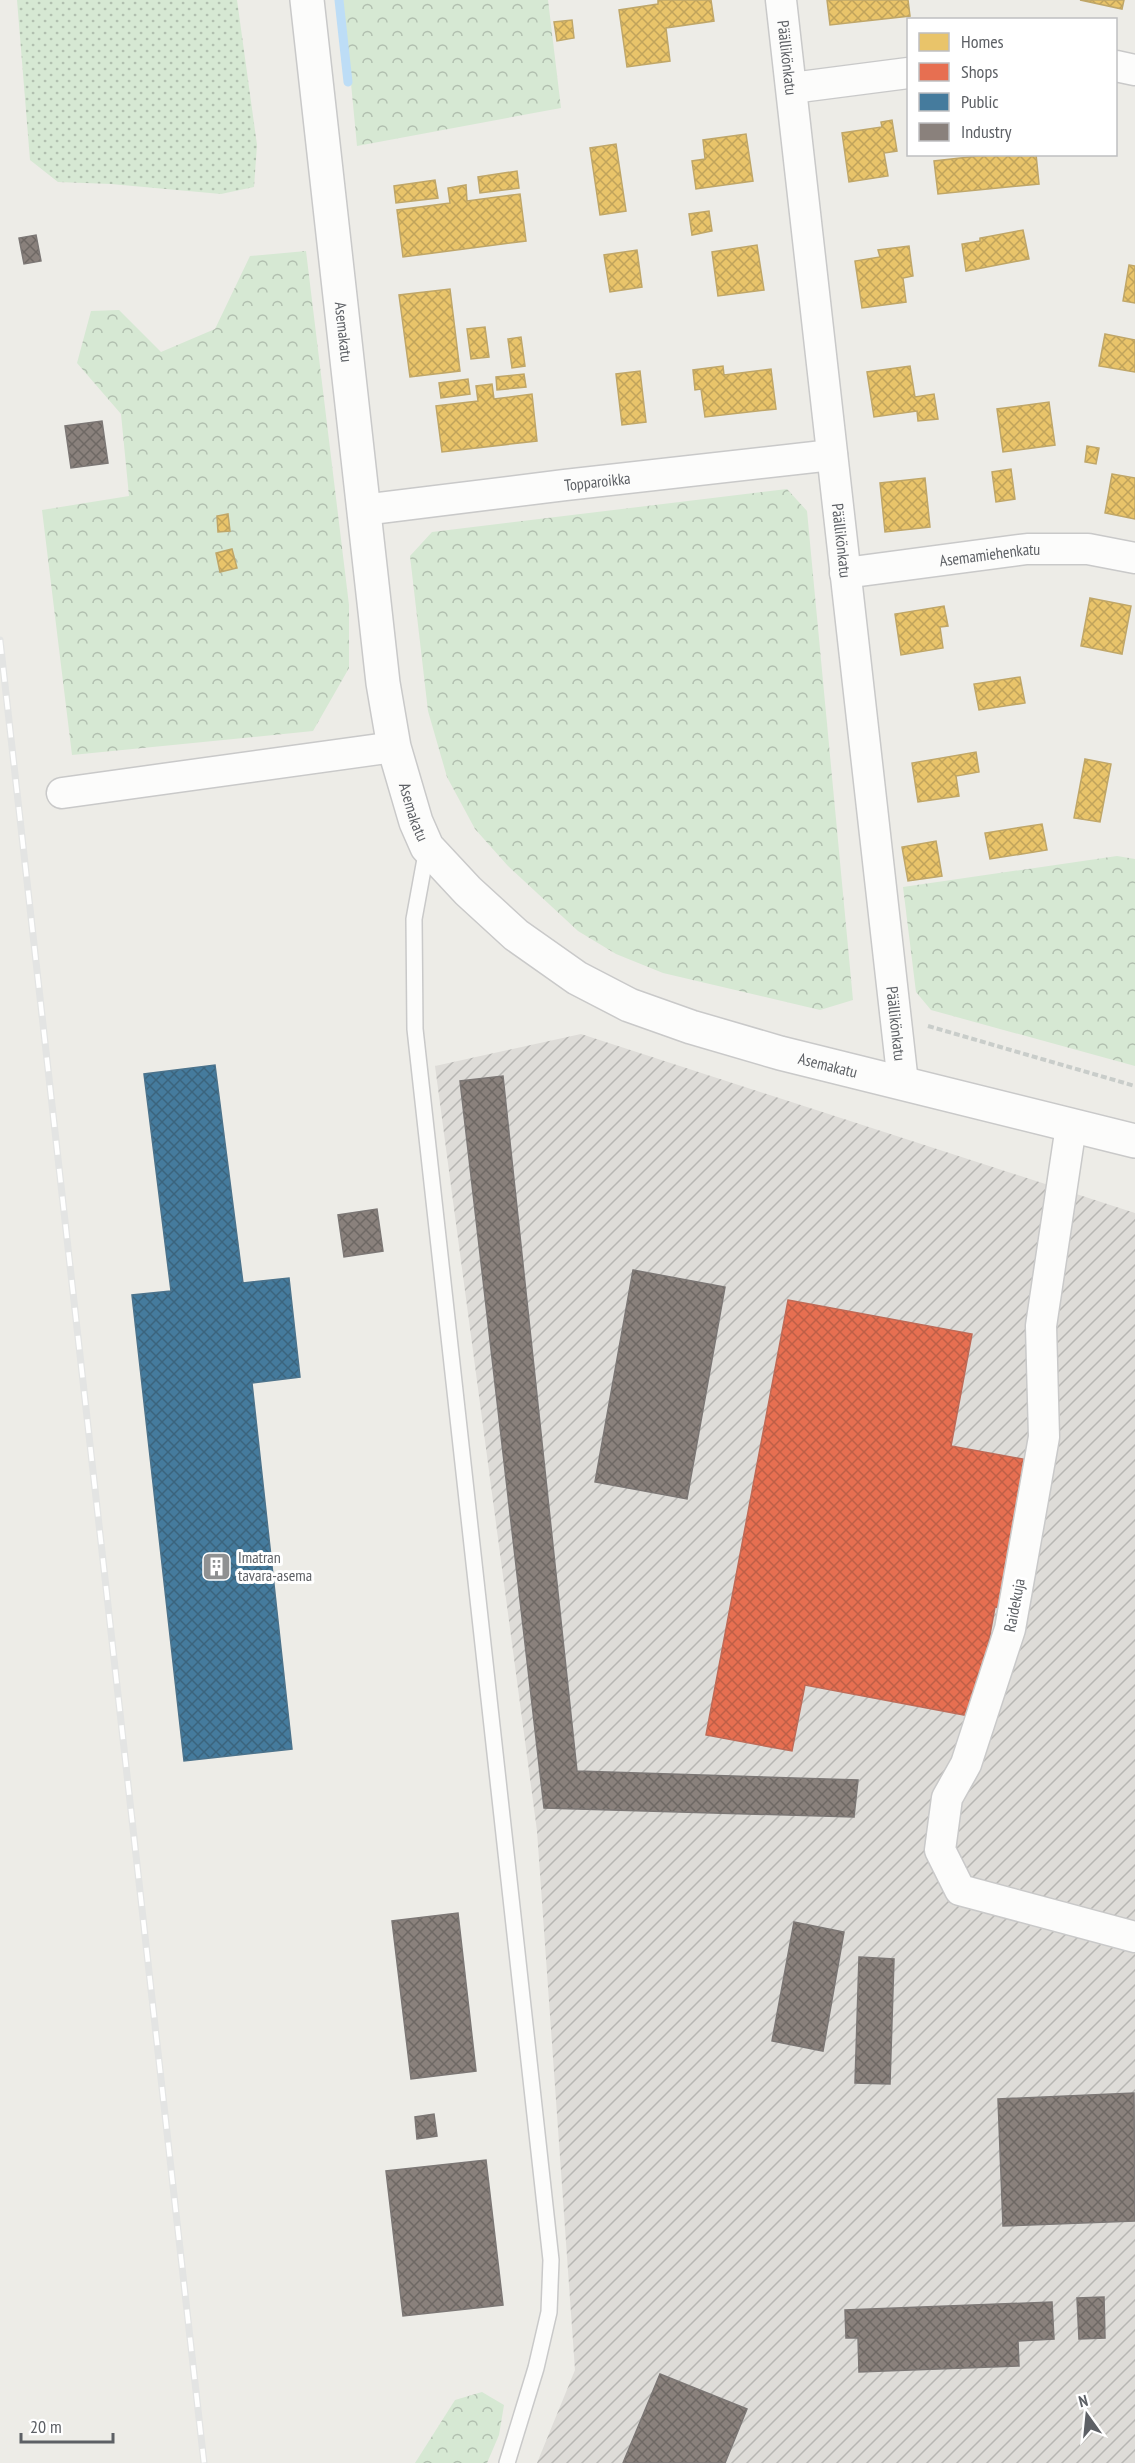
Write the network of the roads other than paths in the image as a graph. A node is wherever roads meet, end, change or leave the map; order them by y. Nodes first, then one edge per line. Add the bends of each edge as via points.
1 (307, 0) edge
2 (781, 0) edge
3 (1117, 66) edge
4 (1135, 70) edge
5 (907, 73) edge
6 (792, 88) junction
7 (832, 455) junction
8 (363, 510) junction
9 (1135, 558) edge
10 (845, 573) junction
11 (394, 747) junction
12 (62, 794) dead end
13 (427, 847) junction
14 (903, 1083) junction
15 (1071, 1126) junction
16 (1135, 1142) edge
17 (1135, 1938) edge
18 (507, 2463) edge

1 - 8 street, Asemakatu
2 - 6 street, Päällikönkatu
3 - 4 street
5 - 6 street
6 - 7 street, Päällikönkatu
7 - 8 street, Topparoikka
7 - 10 street, Päällikönkatu
8 - 11 street, Asemakatu via 382,683
9 - 10 street, Asemamiehenkatu via 1088,549 1027,549
10 - 14 street, Päällikönkatu
11 - 12 street
11 - 13 street, Asemakatu
13 - 14 street, Asemakatu via 516,935 577,978 629,1005 780,1053
13 - 18 lane via 414,919 416,1029 551,2260 549,2312
14 - 15 street, Asemakatu
15 - 16 street, Asemakatu
15 - 17 street, Raidekuja via 1041,1326 1044,1437 1012,1618 966,1764 947,1798 940,1850 960,1890

